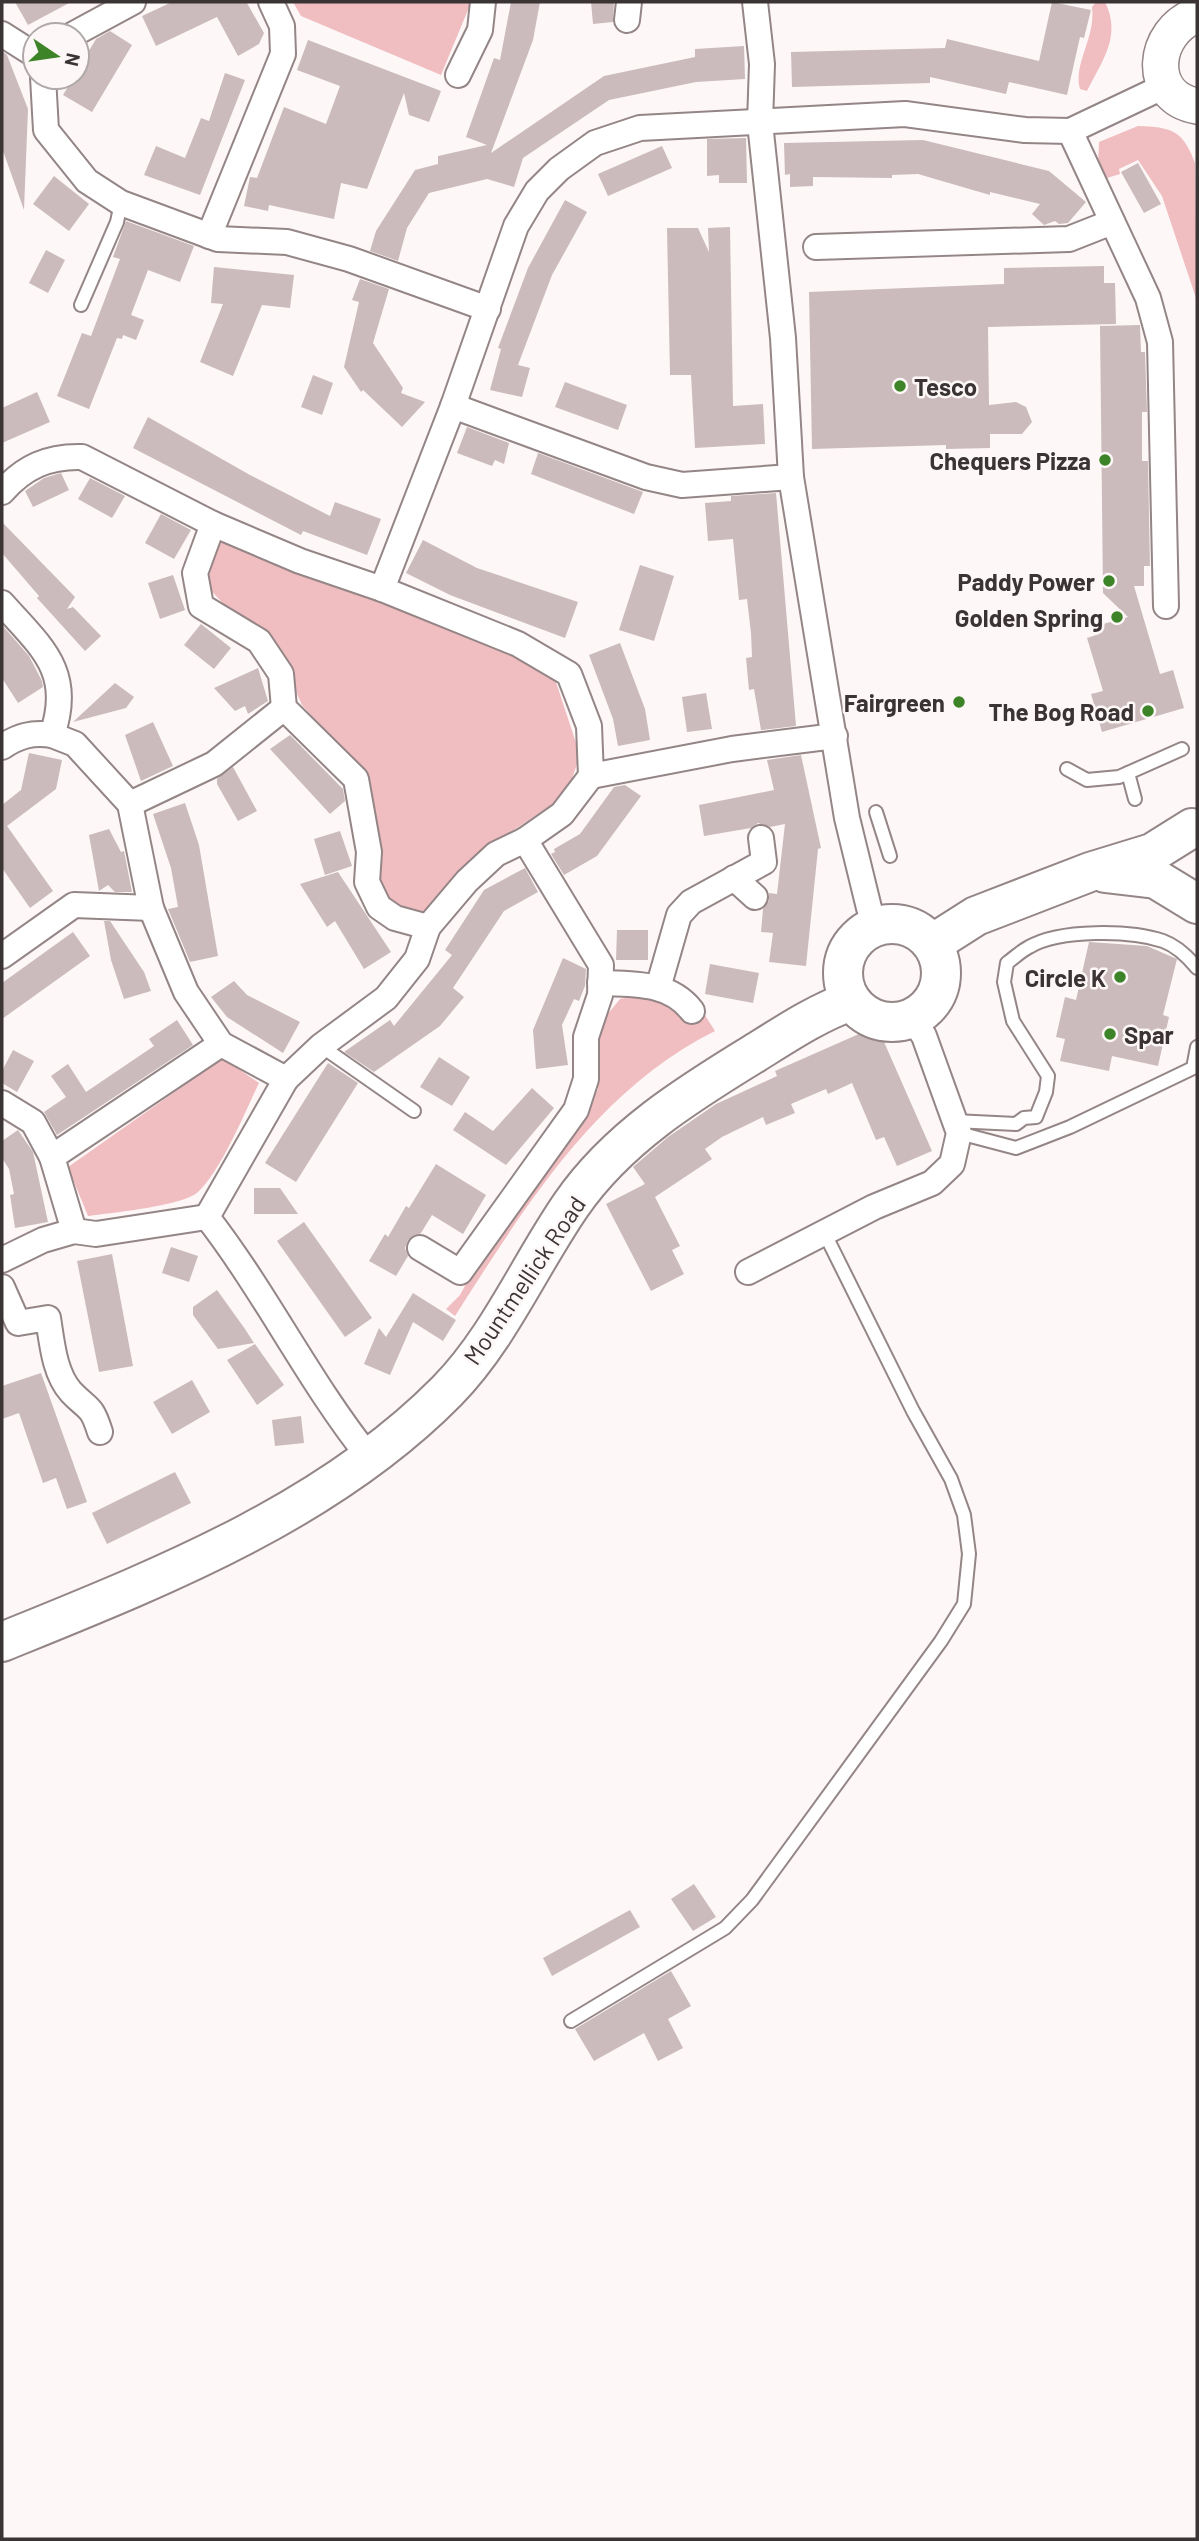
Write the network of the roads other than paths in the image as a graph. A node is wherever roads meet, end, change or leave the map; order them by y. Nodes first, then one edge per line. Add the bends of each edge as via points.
1 (133, 2) edge
2 (271, 2) edge
3 (483, 2) edge
4 (755, 2) edge
5 (1183, 12) edge
6 (91, 25) edge
7 (2, 34) edge
8 (21, 46) edge
9 (458, 75) dead end
10 (1167, 85) junction
11 (44, 91) edge
12 (1197, 106) edge
13 (760, 123) junction
14 (1070, 131) junction
15 (121, 203) junction
16 (1112, 222) junction
17 (209, 236) junction
18 (816, 247) dead end
19 (81, 305) dead end
20 (488, 309) junction
21 (453, 406) junction
22 (791, 477) junction
23 (2, 492) edge
24 (213, 523) junction
25 (382, 589) junction
26 (2, 603) edge
27 (1167, 606) dead end
28 (284, 708) junction
29 (52, 735) junction
30 (835, 736) junction
31 (2, 747) edge
32 (1182, 749) dead end
33 (1067, 769) dead end
34 (1128, 773) junction
35 (591, 776) junction
36 (1135, 799) dead end
37 (130, 804) junction
38 (876, 812) dead end
39 (1195, 823) edge
40 (761, 838) dead end
41 (525, 840) junction
42 (890, 856) dead end
43 (1090, 872) junction
44 (734, 878) junction
45 (1197, 894) edge
46 (755, 897) dead end
47 (1197, 904) edge
48 (151, 908) junction
49 (877, 926) junction
50 (428, 927) junction
51 (932, 944) junction
52 (2, 956) edge
53 (1197, 968) edge
54 (600, 983) junction
55 (658, 988) junction
56 (851, 1001) junction
57 (692, 1011) dead end
58 (912, 1017) junction
59 (221, 1044) junction
60 (321, 1046) junction
61 (1197, 1046) edge
62 (286, 1079) junction
63 (2, 1103) edge
64 (414, 1111) dead end
65 (957, 1127) junction
66 (52, 1157) junction
67 (207, 1217) junction
68 (74, 1231) junction
69 (824, 1233) junction
70 (420, 1248) dead end
71 (2, 1260) edge
72 (748, 1272) dead end
73 (2, 1287) edge
74 (100, 1432) dead end
75 (369, 1457) junction
76 (2, 1642) edge
77 (571, 2021) dead end

1 - 6 street
2 - 17 street via 282,26 283,54
3 - 9 street via 480,30
4 - 13 street via 762,64
5 - 10 street via 1160,57
7 - 8 street
10 - 12 street via 1177,97
10 - 14 street
11 - 15 street via 46,130 87,181
13 - 14 street via 905,114 1025,130
13 - 20 street via 639,128 595,143 537,191 516,226
13 - 22 street via 783,338
14 - 16 street
15 - 17 street
15 - 19 lane
16 - 18 street via 1069,239
16 - 27 street via 1148,298 1160,342
17 - 20 street via 287,242
20 - 21 street
21 - 22 street via 646,477 682,485
21 - 25 street
22 - 30 street
23 - 24 street via 38,463 60,456 82,457
24 - 25 street via 300,561
24 - 28 street via 194,573 201,606 259,641 281,674
25 - 35 street via 518,644 569,674 589,726
26 - 29 street via 46,653 59,681 61,710
28 - 37 street via 214,764
28 - 50 street via 356,779 369,852 367,882 379,907 395,918
29 - 31 street via 15,738
29 - 37 street via 75,744
30 - 35 street via 732,749
30 - 49 street via 848,818
32 - 34 lane
33 - 34 lane via 1087,780
34 - 36 lane
35 - 41 street via 562,814
37 - 48 street
38 - 42 lane
39 - 43 main road via 1152,853
39 - 45 main road via 1187,856
40 - 44 street via 764,862
41 - 50 street via 496,854
41 - 54 street via 601,965
43 - 47 main road via 1156,878
43 - 51 main road via 976,916
44 - 46 street
44 - 55 street via 691,902 679,915
48 - 52 street via 74,905
48 - 59 street via 186,992
49 - 51 main road via 907,926
49 - 56 main road via 852,943 845,957 843,972
50 - 60 street via 417,959 386,998
51 - 58 main road via 938,957 939,986 924,1010
53 - 65 lane via 1187,955 1164,942 1111,933 1066,936 1031,946 1007,963 1004,982 1013,1021 1048,1076 1037,1116 1016,1124
54 - 55 street
54 - 70 street via 586,1037 586,1079 576,1110 460,1272
55 - 57 street via 682,999
56 - 58 main road via 879,1020 896,1022
56 - 75 main road, Mountmellick Road via 825,1010 743,1060 643,1128 573,1202 493,1333 449,1389
58 - 65 street via 924,1036
59 - 62 street
59 - 66 street
60 - 62 street
60 - 64 lane
61 - 65 lane via 1193,1068 1016,1148
62 - 67 street
63 - 66 street via 33,1122
65 - 69 street via 952,1164 932,1183
66 - 68 street
67 - 68 street via 96,1234
67 - 75 street
68 - 71 street
69 - 72 street
69 - 77 lane via 951,1479 964,1515 969,1554 964,1604 942,1641 752,1900 725,1928
73 - 74 street via 18,1323 48,1318 57,1367 70,1392 92,1409
75 - 76 main road, Mountmellick Road via 294,1507 165,1574

